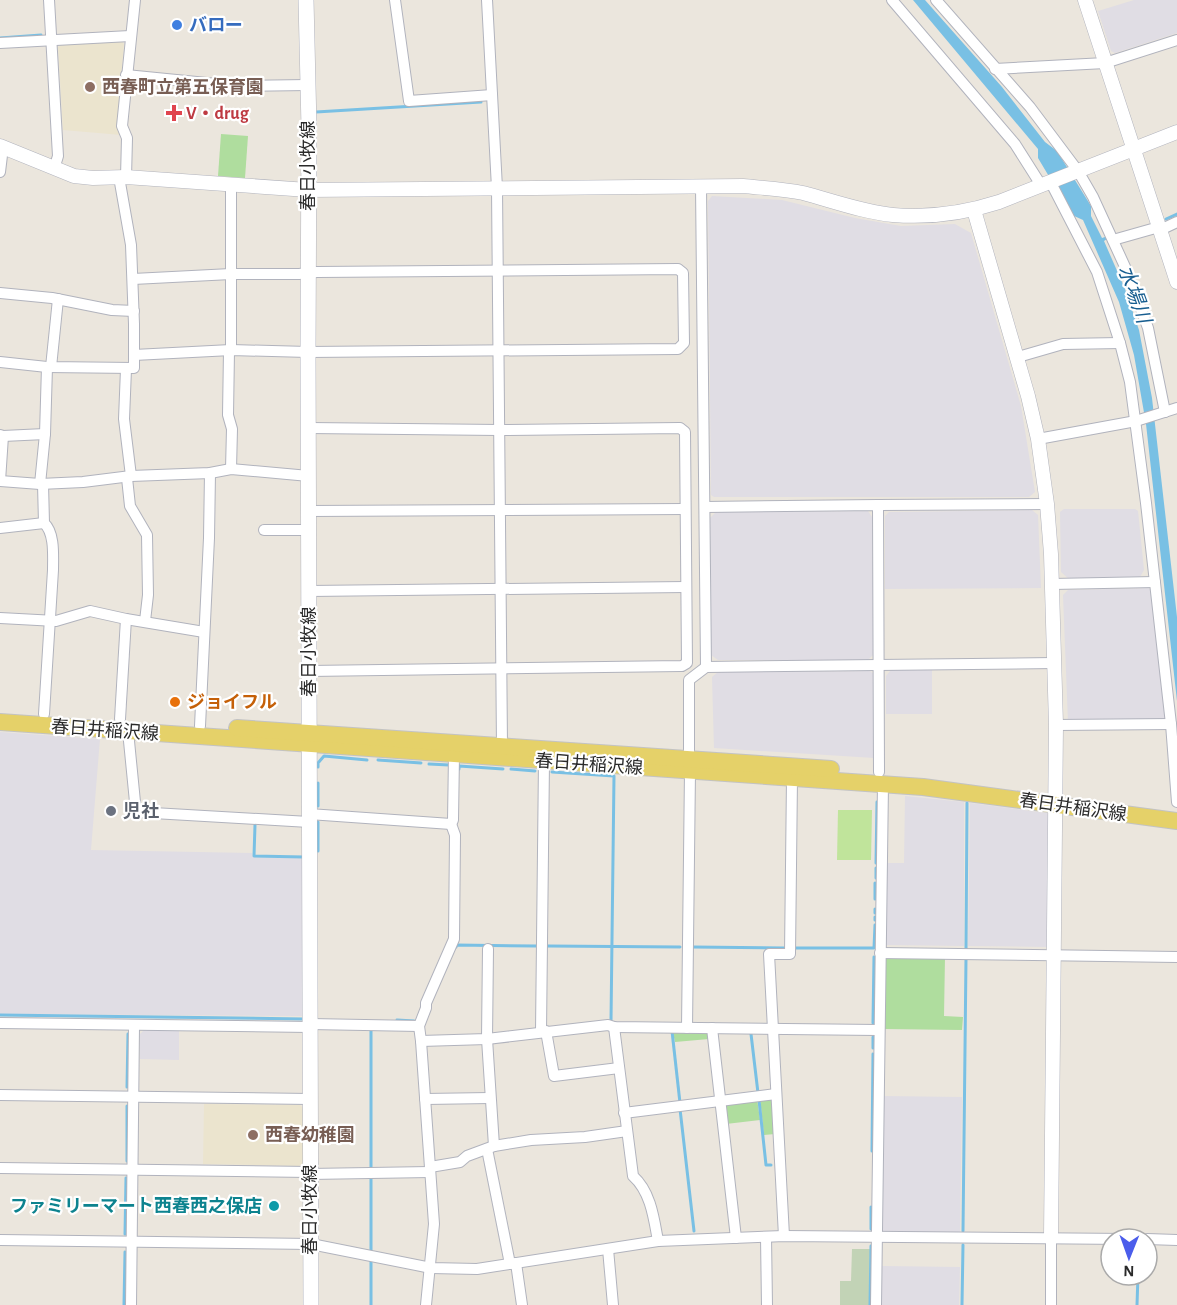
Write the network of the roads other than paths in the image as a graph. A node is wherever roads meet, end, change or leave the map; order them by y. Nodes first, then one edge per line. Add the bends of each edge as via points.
1 (49, 0) edge
2 (135, 0) edge
3 (306, 0) edge
4 (395, 0) edge
5 (487, 0) edge
6 (892, 0) edge
7 (936, 0) edge
8 (1085, 0) edge
9 (130, 36) junction
10 (51, 40) junction
11 (1177, 40) edge
12 (0, 43) edge
13 (1105, 63) junction
14 (995, 69) junction
15 (126, 75) junction
16 (308, 85) junction
17 (492, 95) junction
18 (1177, 132) edge
19 (1, 147) edge
20 (1133, 149) junction
21 (54, 169) junction
22 (1078, 171) junction
23 (0, 172) edge
24 (122, 177) junction
25 (1045, 183) junction
26 (231, 184) junction
27 (701, 186) junction
28 (497, 188) junction
29 (308, 190) junction
30 (974, 210) junction
31 (1177, 222) edge
32 (1159, 228) junction
33 (1113, 240) junction
34 (498, 270) junction
35 (308, 273) junction
36 (231, 274) junction
37 (132, 279) junction
38 (1177, 282) edge
39 (0, 293) edge
40 (58, 299) junction
41 (134, 311) junction
42 (1120, 343) junction
43 (230, 350) junction
44 (498, 350) junction
45 (308, 352) junction
46 (134, 355) junction
47 (1018, 357) junction
48 (0, 362) edge
49 (49, 367) junction
50 (126, 369) junction
51 (1177, 408) edge
52 (1162, 413) junction
53 (1139, 420) junction
54 (309, 428) junction
55 (499, 430) junction
56 (45, 434) junction
57 (2, 435) edge
58 (1038, 439) junction
59 (231, 469) junction
60 (210, 473) junction
61 (309, 476) junction
62 (129, 477) junction
63 (0, 481) edge
64 (41, 484) junction
65 (1047, 504) junction
66 (878, 505) junction
67 (705, 507) junction
68 (685, 509) junction
69 (500, 510) junction
70 (308, 511) junction
71 (44, 523) junction
72 (0, 528) edge
73 (264, 530) dead end
74 (309, 530) junction
75 (1155, 582) junction
76 (1052, 584) junction
77 (686, 588) junction
78 (501, 589) junction
79 (309, 591) junction
80 (0, 618) edge
81 (126, 619) junction
82 (49, 621) junction
83 (145, 621) junction
84 (204, 632) junction
85 (1054, 663) junction
86 (880, 665) junction
87 (706, 667) junction
88 (501, 668) junction
89 (309, 671) junction
90 (0, 711) edge
91 (44, 714) junction
92 (0, 722) edge
93 (1171, 724) junction
94 (124, 725) junction
95 (1056, 725) junction
96 (200, 726) junction
97 (309, 739) junction
98 (502, 746) junction
99 (454, 755) junction
100 (543, 761) junction
101 (690, 765) junction
102 (792, 778) junction
103 (881, 778) junction
104 (1056, 799) junction
105 (1177, 802) edge
106 (1177, 810) edge
107 (309, 818) junction
108 (1177, 821) edge
109 (451, 824) junction
110 (488, 949) dead end
111 (880, 953) junction
112 (1055, 955) junction
113 (1177, 957) edge
114 (0, 1023) edge
115 (134, 1026) junction
116 (310, 1026) junction
117 (419, 1026) junction
118 (614, 1027) junction
119 (687, 1028) junction
120 (712, 1028) junction
121 (772, 1029) junction
122 (878, 1030) junction
123 (543, 1032) junction
124 (487, 1039) junction
125 (421, 1041) junction
126 (619, 1068) junction
127 (776, 1094) junction
128 (0, 1095) edge
129 (134, 1096) junction
130 (490, 1098) junction
131 (310, 1099) junction
132 (425, 1099) junction
133 (719, 1100) junction
134 (624, 1113) junction
135 (627, 1131) junction
136 (490, 1148) junction
137 (0, 1167) edge
138 (132, 1169) junction
139 (430, 1169) junction
140 (310, 1173) junction
141 (784, 1236) junction
142 (766, 1237) junction
143 (876, 1237) junction
144 (736, 1238) junction
145 (1051, 1238) junction
146 (1099, 1239) edge
147 (1159, 1239) edge
148 (0, 1240) edge
149 (1177, 1240) edge
150 (132, 1241) junction
151 (658, 1241) junction
152 (310, 1244) junction
153 (608, 1249) junction
154 (513, 1263) junction
155 (431, 1268) junction
156 (131, 1305) edge
157 (311, 1305) edge
158 (426, 1305) edge
159 (522, 1305) edge
160 (613, 1305) edge
161 (767, 1305) edge
162 (876, 1305) edge
163 (1051, 1305) edge

1 - 10 street
2 - 9 street
3 - 16 main road, 春日小牧線
4 - 17 street via 409,101
5 - 17 street
6 - 25 street
7 - 14 street
8 - 13 street
9 - 10 street
9 - 15 street
10 - 12 street
10 - 21 street via 58,156
11 - 13 street
13 - 14 street
13 - 20 street
14 - 22 street via 1030,107
15 - 16 street via 237,86
15 - 24 street via 122,126 127,138
16 - 29 main road, 春日小牧線
17 - 28 street
18 - 20 street
19 - 21 street
19 - 23 street
20 - 22 street
20 - 32 street
21 - 24 street via 74,176
22 - 25 street
22 - 33 street
24 - 26 street
24 - 37 street
25 - 30 street
25 - 42 street via 1096,272
26 - 29 street
26 - 36 street
27 - 28 street
27 - 30 street via 778,189 895,215
27 - 67 street
28 - 29 street
28 - 34 street
29 - 35 main road, 春日小牧線
30 - 47 street
31 - 32 street
32 - 33 street
32 - 38 street
33 - 52 street via 1148,328
34 - 35 street
34 - 44 street
34 - 44 street via 678,268 683,273 684,344 678,349
35 - 36 street
35 - 45 main road, 春日小牧線
36 - 37 street
36 - 43 street
37 - 41 street
39 - 40 street
40 - 41 street
40 - 49 street
41 - 46 street
42 - 47 street via 1063,344
42 - 53 street
43 - 45 street
43 - 46 street
43 - 59 street
44 - 45 street
44 - 55 street
45 - 54 main road, 春日小牧線
46 - 50 street via 134,368
47 - 58 street
48 - 49 street
49 - 50 street
49 - 56 street
50 - 62 street via 124,419
51 - 52 street
52 - 53 street
53 - 58 street
53 - 75 street
54 - 55 street
54 - 61 main road, 春日小牧線
55 - 68 street via 680,428 685,432
55 - 69 street
56 - 57 street
56 - 64 street
57 - 63 street
58 - 65 street
59 - 60 street
59 - 61 street
60 - 62 street
60 - 84 street
61 - 70 main road, 春日小牧線
62 - 64 street
62 - 83 street via 130,506 147,536
63 - 64 street
64 - 71 street
65 - 66 street
65 - 76 street
66 - 67 street
66 - 86 street
67 - 87 street
68 - 69 street
68 - 77 street
69 - 70 street
69 - 78 street
70 - 74 main road, 春日小牧線
71 - 72 street
71 - 82 street via 53,547
73 - 74 street
74 - 79 main road, 春日小牧線
75 - 76 street
75 - 93 street
76 - 85 street
77 - 78 street
77 - 88 street via 687,663 682,666
78 - 79 street
78 - 88 street
79 - 89 main road, 春日小牧線
80 - 82 street
81 - 82 street via 90,611
81 - 83 street
81 - 94 street
82 - 91 street
83 - 84 street
84 - 96 street
85 - 86 street
85 - 95 street
86 - 87 street
86 - 103 street
87 - 101 street via 689,680
88 - 89 street
88 - 98 street
89 - 97 main road, 春日小牧線
90 - 91 main road, 春日井稲沢線
91 - 94 main road, 春日井稲沢線
92 - 94 main road, 春日井稲沢線
93 - 95 street
93 - 105 street
94 - 96 main road, 春日井稲沢線
94 - 97 main road, 春日井稲沢線
94 - 107 street via 136,812
95 - 104 street
96 - 97 main road, 春日井稲沢線
97 - 98 main road, 春日井稲沢線
97 - 99 main road, 春日井稲沢線
97 - 107 main road, 春日小牧線
98 - 101 main road, 春日井稲沢線
99 - 100 main road, 春日井稲沢線
99 - 109 street
100 - 101 main road, 春日井稲沢線
100 - 123 street
101 - 102 main road, 春日井稲沢線
101 - 103 main road, 春日井稲沢線
101 - 119 street
102 - 103 main road, 春日井稲沢線
102 - 121 street via 790,954 769,954
103 - 104 main road, 春日井稲沢線 via 946,790
103 - 111 street
104 - 106 main road, 春日井稲沢線
104 - 108 main road, 春日井稲沢線
104 - 112 street
107 - 109 street
107 - 116 main road, 春日小牧線
109 - 117 street via 455,835 454,939
110 - 124 street
111 - 112 street
111 - 122 street
112 - 113 street
112 - 145 street
114 - 115 street
115 - 116 street
115 - 129 street
116 - 117 street
116 - 131 main road, 春日小牧線
117 - 125 street
118 - 119 street
118 - 123 street
118 - 126 street
119 - 120 street
120 - 121 street
120 - 133 street
121 - 122 street
121 - 127 street
122 - 143 street
123 - 124 street
123 - 126 street via 554,1076
124 - 125 street
124 - 130 street
125 - 132 street
126 - 134 street
127 - 133 street
127 - 141 street
128 - 129 street
129 - 131 street
129 - 138 street
130 - 132 street
130 - 136 street
131 - 140 main road, 春日小牧線
132 - 139 street
133 - 134 street
133 - 144 street
134 - 135 street
135 - 136 street
135 - 151 street via 633,1176 652,1209
136 - 139 street via 460,1162
136 - 154 street
137 - 138 street
138 - 140 street
138 - 150 street
139 - 140 street
139 - 155 street via 434,1224
140 - 152 main road, 春日小牧線
141 - 142 street
141 - 143 street
142 - 144 street
142 - 161 street
143 - 145 street
143 - 162 street
144 - 151 street
145 - 146 street
145 - 163 street
147 - 149 street
148 - 150 street
150 - 152 street
150 - 156 street
151 - 153 street
152 - 155 street
152 - 157 main road, 春日小牧線
153 - 154 street
153 - 160 street
154 - 155 street via 477,1269
154 - 159 street
155 - 158 street

